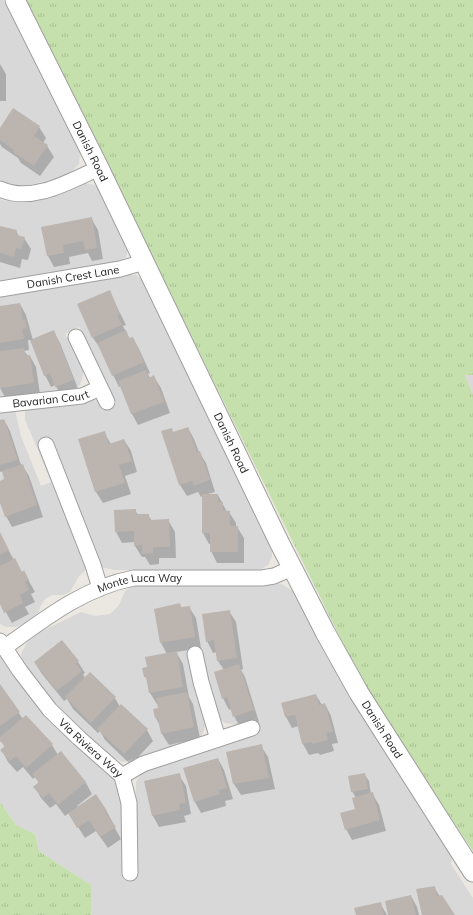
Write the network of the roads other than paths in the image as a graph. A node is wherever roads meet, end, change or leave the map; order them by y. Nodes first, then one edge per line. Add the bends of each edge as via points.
1 (15, 0) edge
2 (99, 168) junction
3 (0, 189) edge
4 (144, 262) junction
5 (0, 289) edge
6 (76, 337) dead end
7 (100, 388) junction
8 (107, 402) dead end
9 (0, 405) edge
10 (46, 446) dead end
11 (292, 568) junction
12 (100, 588) junction
13 (2, 645) edge
14 (195, 654) dead end
15 (252, 728) dead end
16 (218, 739) junction
17 (122, 776) junction
18 (473, 872) edge
19 (130, 873) dead end

1 - 2 street, Danish Road
2 - 3 street via 31,194 16,195
2 - 4 street, Danish Road
4 - 5 street, Danish Crest Lane via 120,269
4 - 11 street, Danish Road
6 - 7 street, Bavarian Court
7 - 8 street, Bavarian Court
7 - 9 street, Bavarian Court via 82,396
10 - 12 street
11 - 12 street, Monte Luca Way via 262,578 134,578
11 - 18 street, Danish Road via 359,693
12 - 13 street, Monte Luca Way via 56,610
13 - 17 street, Via Riviera Way via 50,710
14 - 16 street
15 - 16 street
16 - 17 street via 143,764
17 - 19 street, Via Riviera Way via 129,803

